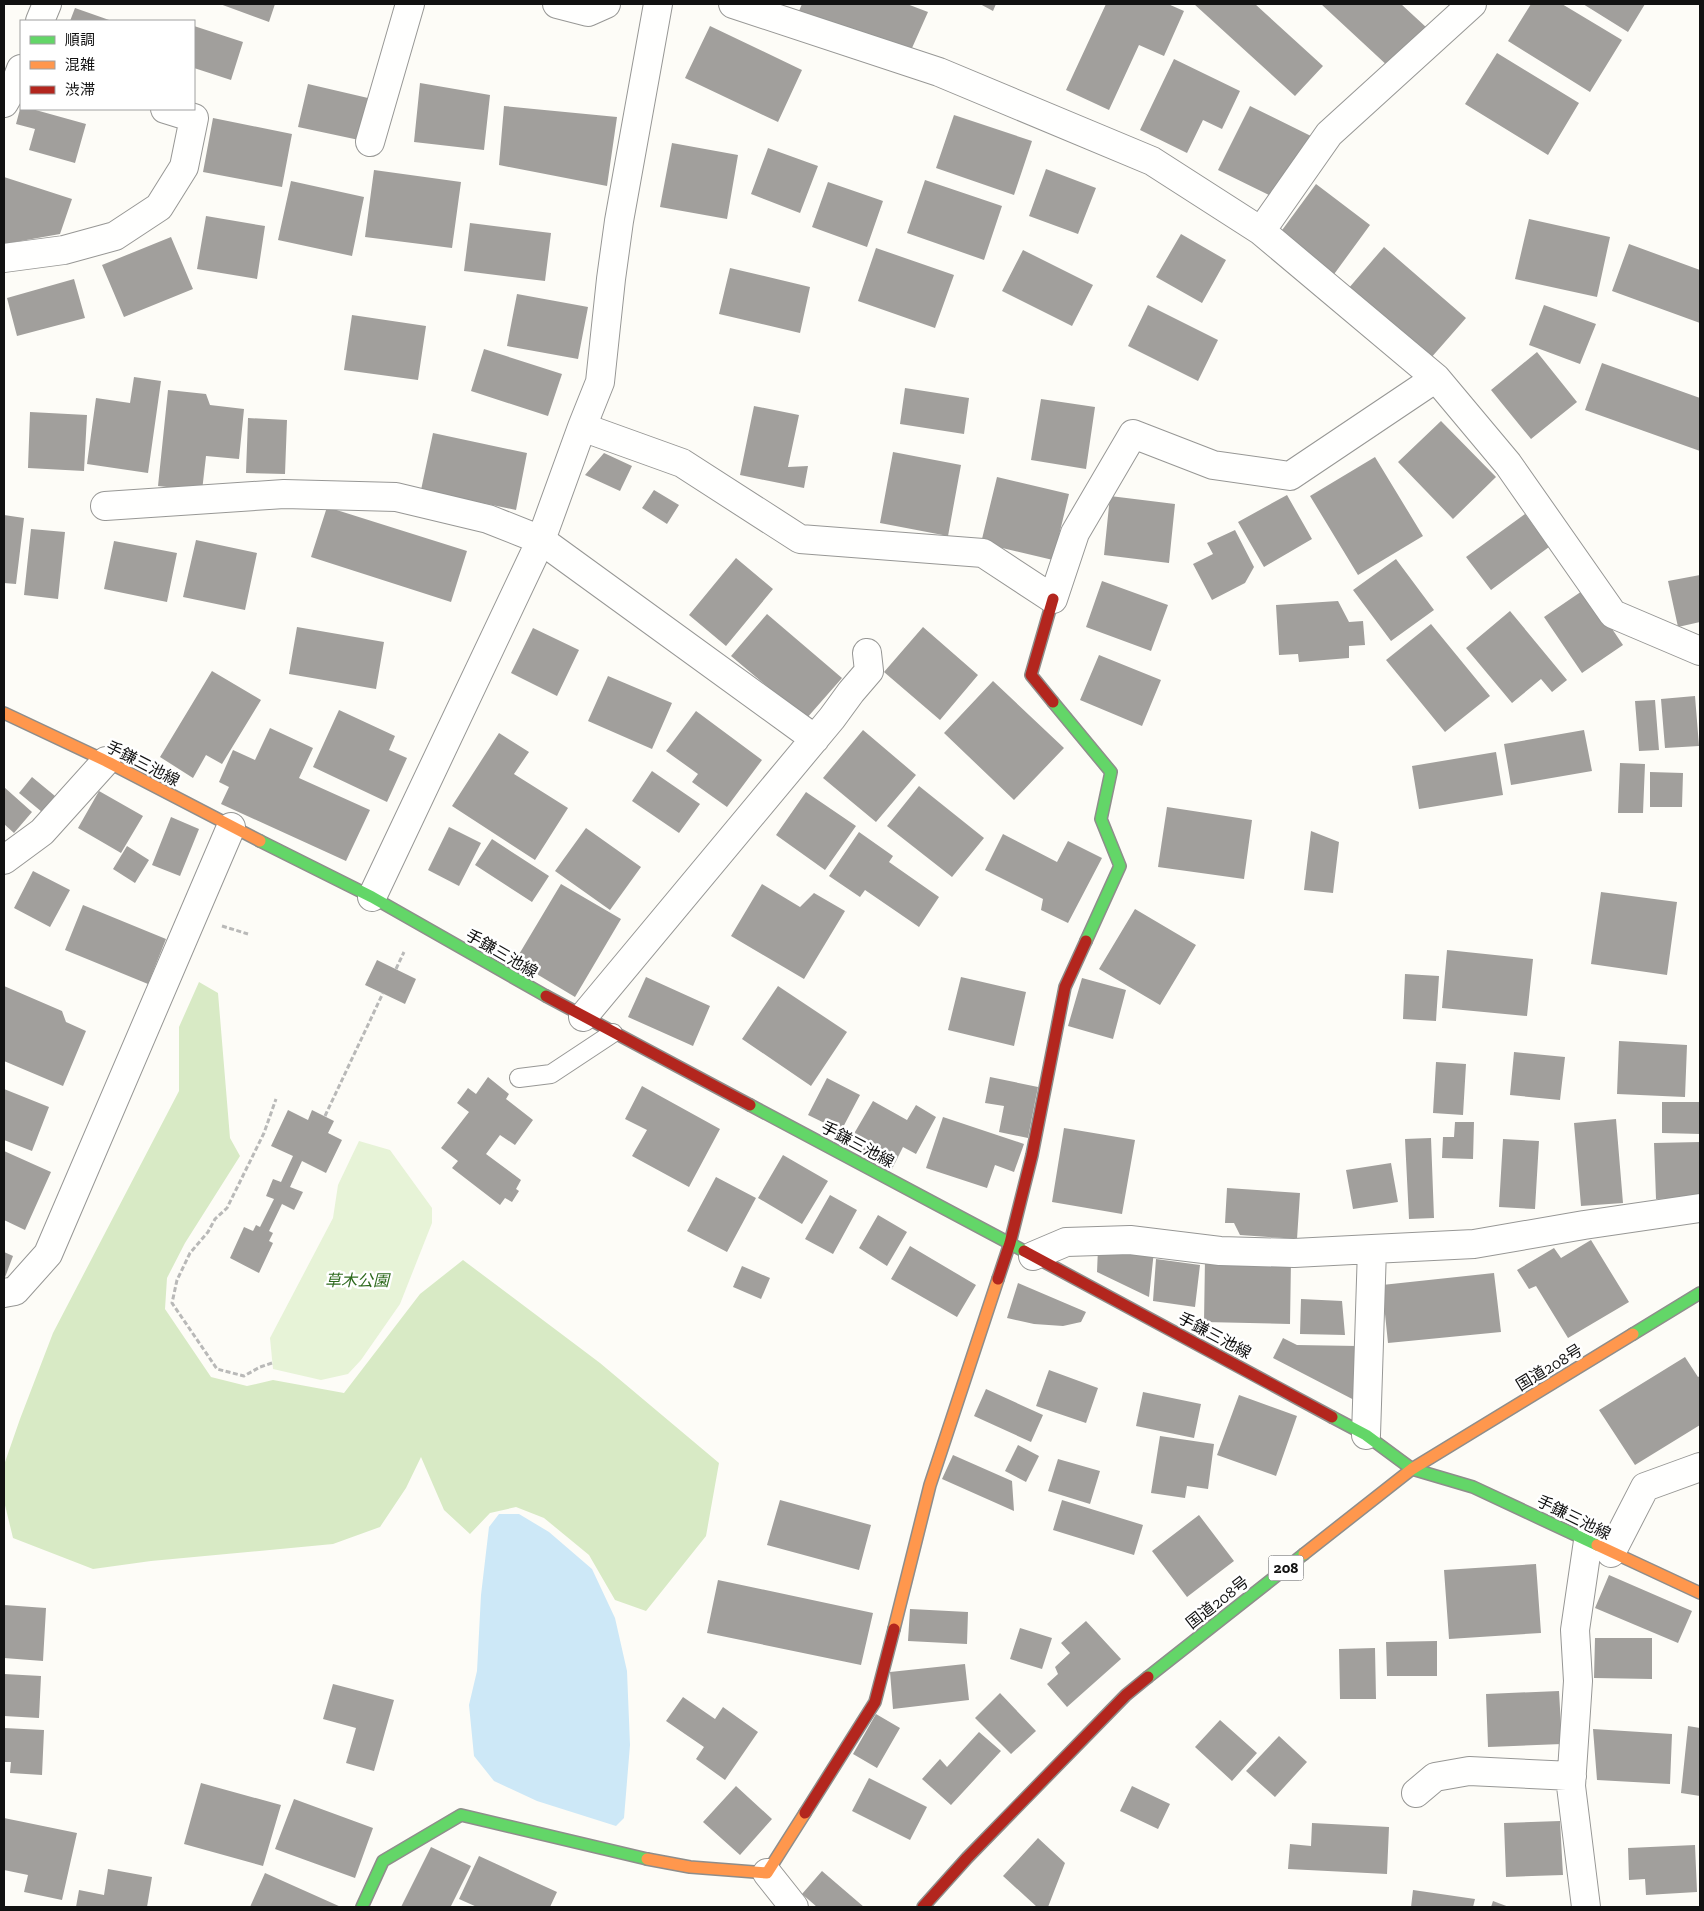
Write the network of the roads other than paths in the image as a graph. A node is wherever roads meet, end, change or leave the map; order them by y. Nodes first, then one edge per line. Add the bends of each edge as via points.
1 (47, 4) edge
2 (410, 4) edge
3 (558, 4) edge
4 (606, 4) edge
5 (658, 4) edge
6 (733, 4) edge
7 (1472, 4) edge
8 (40, 20) edge
9 (20, 72) edge
10 (4, 103) edge
11 (168, 110) edge
12 (370, 142) dead end
13 (1261, 231) junction
14 (4, 258) edge
15 (1436, 378) junction
16 (582, 427) junction
17 (106, 506) dead end
18 (541, 540) junction
19 (1053, 598) junction
20 (1700, 651) edge
21 (868, 653) dead end
22 (4, 713) edge
23 (815, 739) junction
24 (106, 761) junction
25 (230, 827) junction
26 (4, 860) edge
27 (372, 897) junction
28 (583, 1017) junction
29 (612, 1033) junction
30 (519, 1078) dead end
31 (1700, 1208) edge
32 (1372, 1249) junction
33 (1022, 1250) junction
34 (4, 1293) edge
35 (1700, 1293) edge
36 (1366, 1435) junction
37 (1700, 1467) edge
38 (1412, 1469) junction
39 (1600, 1547) junction
40 (1700, 1594) edge
41 (1572, 1776) junction
42 (1416, 1793) dead end
43 (767, 1873) junction
44 (362, 1907) edge
45 (794, 1907) edge
46 (923, 1907) edge
47 (1586, 1907) edge

1 - 8 street
2 - 12 street
3 - 4 street via 588,12
5 - 16 street via 619,221 600,382
6 - 13 street via 939,72 1152,161
7 - 13 street via 1329,134
9 - 10 street
11 - 14 street via 194,118 184,167 159,207 116,236 64,250
13 - 15 street
15 - 19 street via 1290,476 1213,465 1133,434 1075,533
15 - 20 street via 1508,464 1613,614
16 - 18 street
16 - 19 street via 682,463 800,539 983,553
17 - 18 street via 284,494 396,497 488,519
18 - 23 street
18 - 27 street
19 - 33 main road via 1031,675 1111,772 1101,819 1120,866 1065,987 1032,1155
21 - 23 street via 869,671
22 - 24 main road, 手鎌三池線
23 - 28 street
24 - 25 main road, 手鎌三池線
24 - 26 street via 42,832
25 - 27 main road, 手鎌三池線
25 - 34 street via 48,1254 15,1292
27 - 28 main road, 手鎌三池線
28 - 29 main road, 手鎌三池線
29 - 30 lane via 551,1074
29 - 33 main road, 手鎌三池線
31 - 32 street via 1474,1244
32 - 33 street via 1294,1253 1220,1251 1130,1240 1066,1242
32 - 36 street
33 - 36 main road, 手鎌三池線
33 - 43 main road via 930,1485 875,1702
35 - 38 main road, 国道208号 / 208
36 - 38 main road, 手鎌三池線
37 - 39 street via 1644,1487
38 - 39 main road, 手鎌三池線 via 1473,1488
38 - 46 main road, 国道208号 / 208 via 1126,1695
39 - 40 main road, 手鎌三池線
39 - 41 street via 1576,1630 1578,1681
41 - 42 street via 1469,1771 1435,1777
41 - 47 street
43 - 44 main road via 690,1867 630,1856 461,1815 383,1861
43 - 45 street

